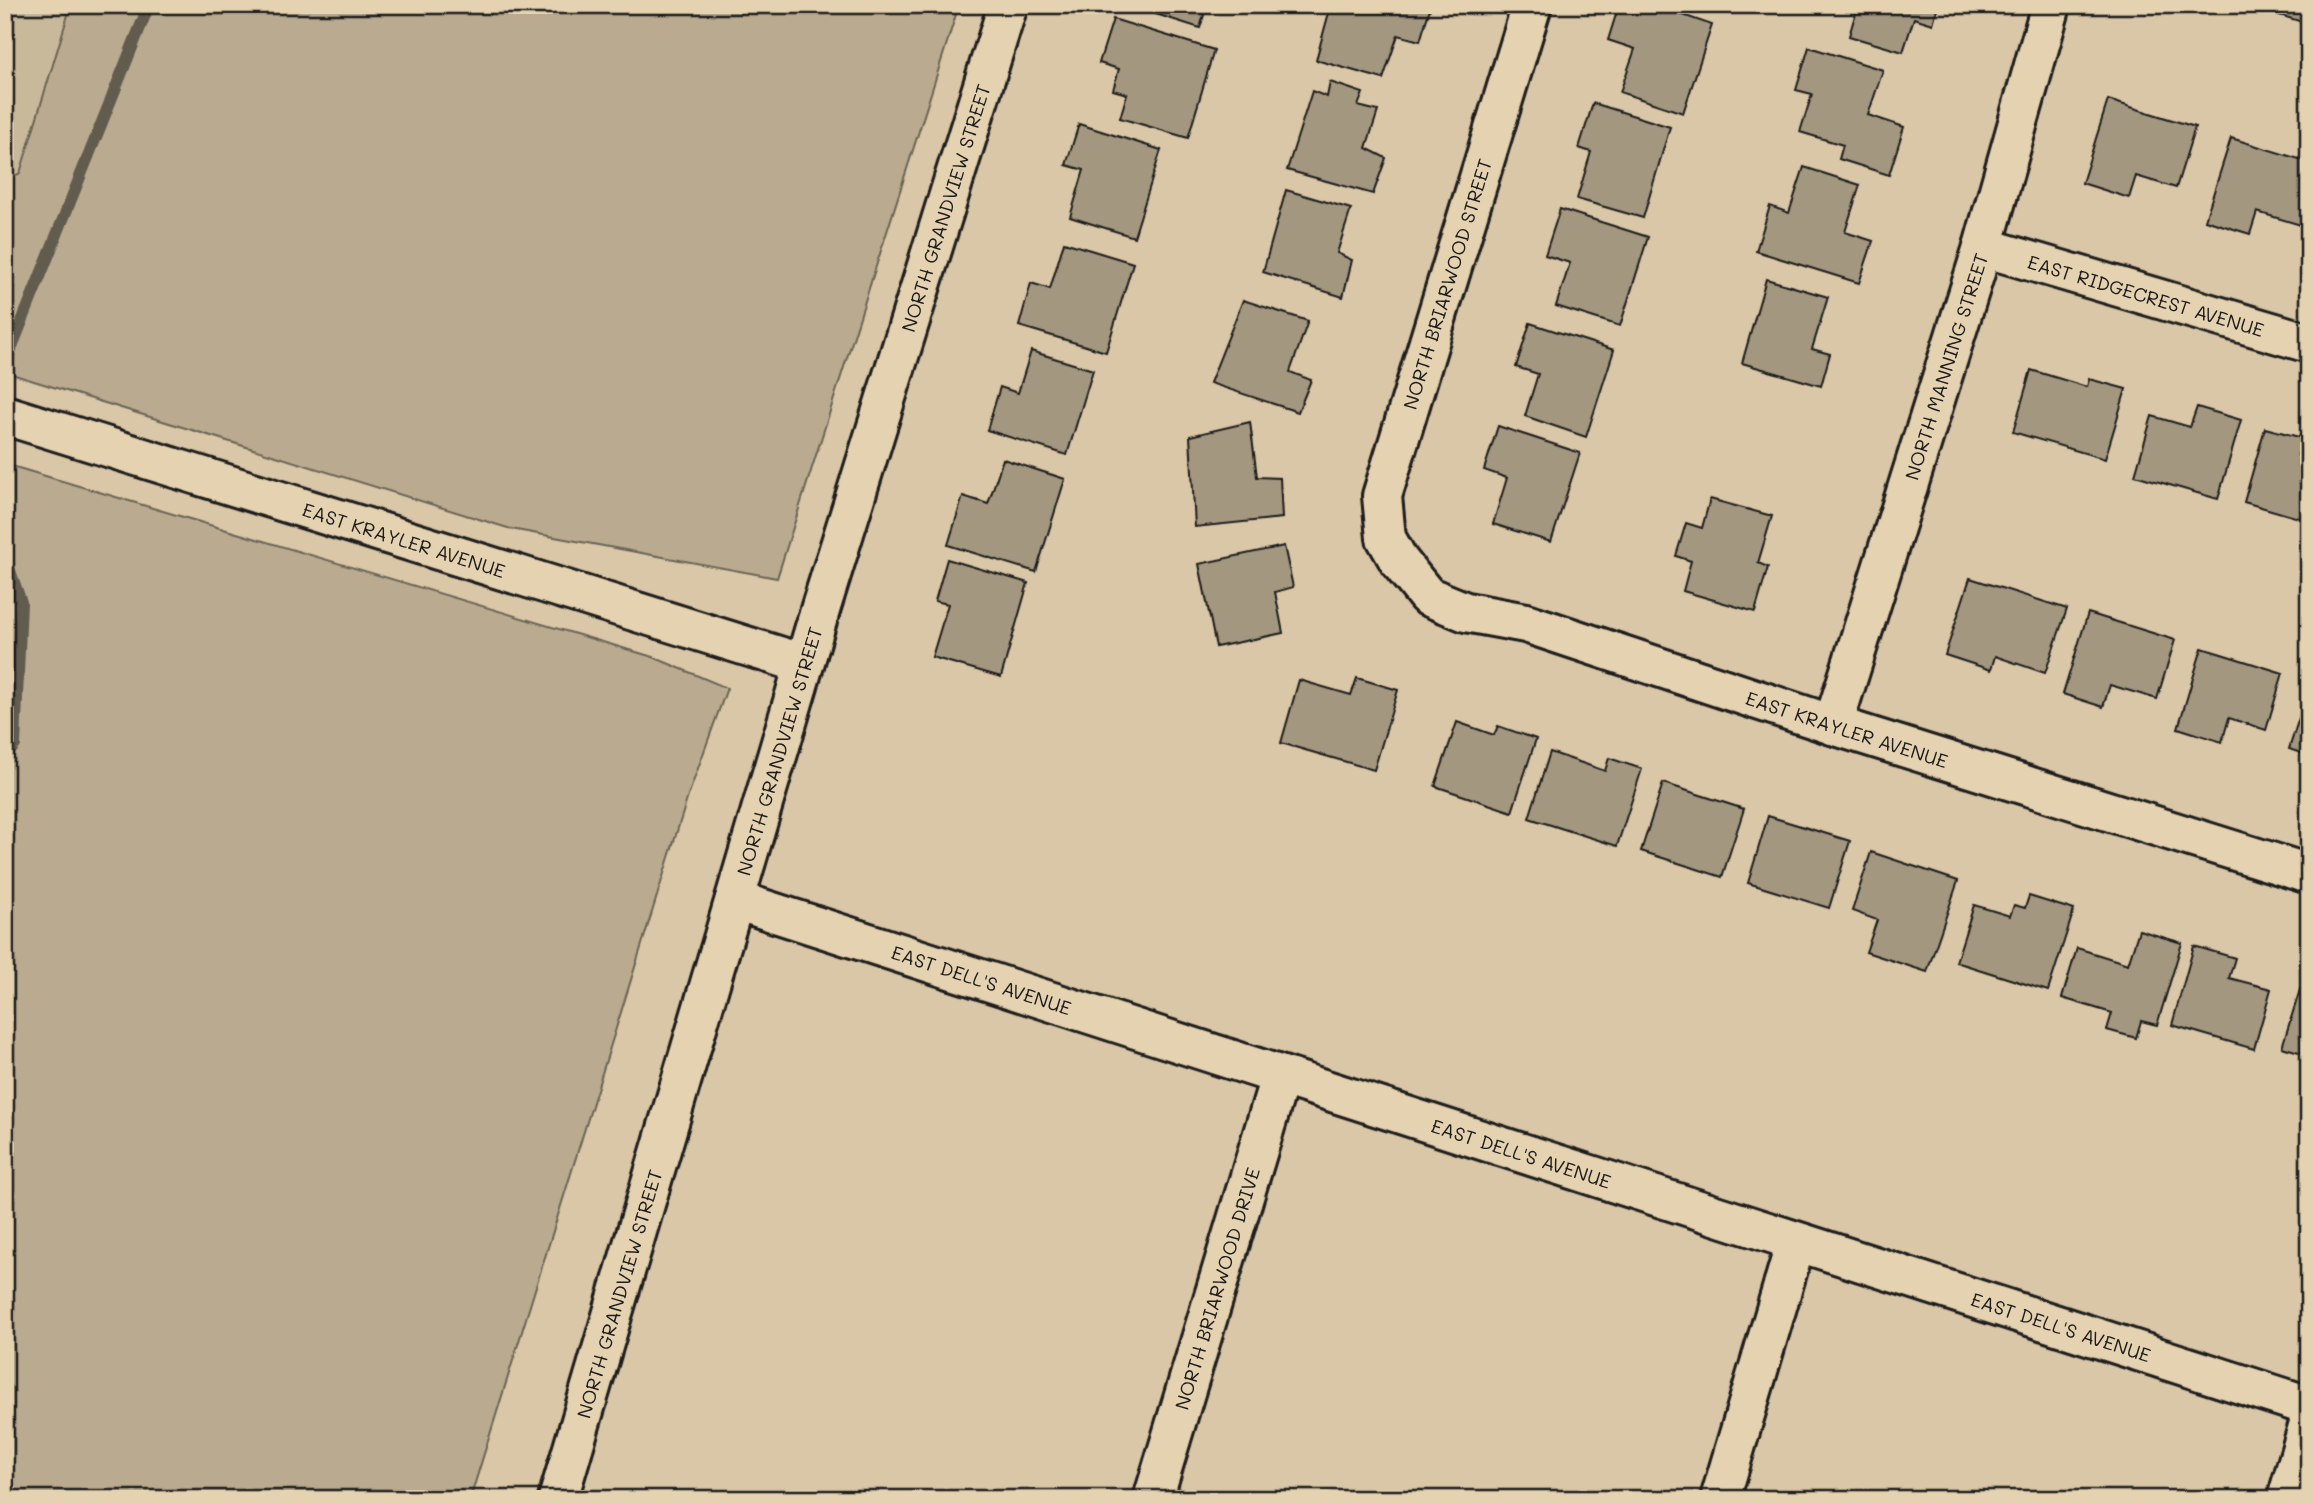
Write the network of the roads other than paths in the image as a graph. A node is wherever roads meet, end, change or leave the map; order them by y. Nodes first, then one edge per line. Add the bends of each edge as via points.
1 (1008, 5) edge
2 (1532, 5) edge
3 (2052, 5) edge
4 (1983, 247) junction
5 (2309, 343) edge
6 (5, 415) edge
7 (1399, 561) joint
8 (804, 664) junction
9 (1833, 725) junction
10 (2309, 874) edge
11 (735, 900) junction
12 (1280, 1077) junction
13 (1796, 1242) junction
14 (2309, 1406) edge
15 (2309, 1423) edge
16 (558, 1499) edge
17 (1153, 1499) edge
18 (1720, 1499) edge
19 (2287, 1499) edge

1 - 8 street, NORTH GRANDVIEW STREET
2 - 7 street, NORTH BRIARWOOD STREET via 1382,496 1386,538
3 - 4 street, NORTH MANNING STREET
4 - 5 street, EAST RIDGECREST AVENUE
4 - 9 street, NORTH MANNING STREET
6 - 8 street, EAST KRAYLER AVENUE
7 - 9 street, EAST KRAYLER AVENUE via 1427,596 1466,612 1526,623
8 - 11 street, NORTH GRANDVIEW STREET
9 - 10 street, EAST KRAYLER AVENUE
11 - 12 street, EAST DELL'S AVENUE
11 - 16 street, NORTH GRANDVIEW STREET
12 - 13 street, EAST DELL'S AVENUE
12 - 17 street, NORTH BRIARWOOD DRIVE
13 - 14 street, EAST DELL'S AVENUE
13 - 18 street
15 - 19 street

